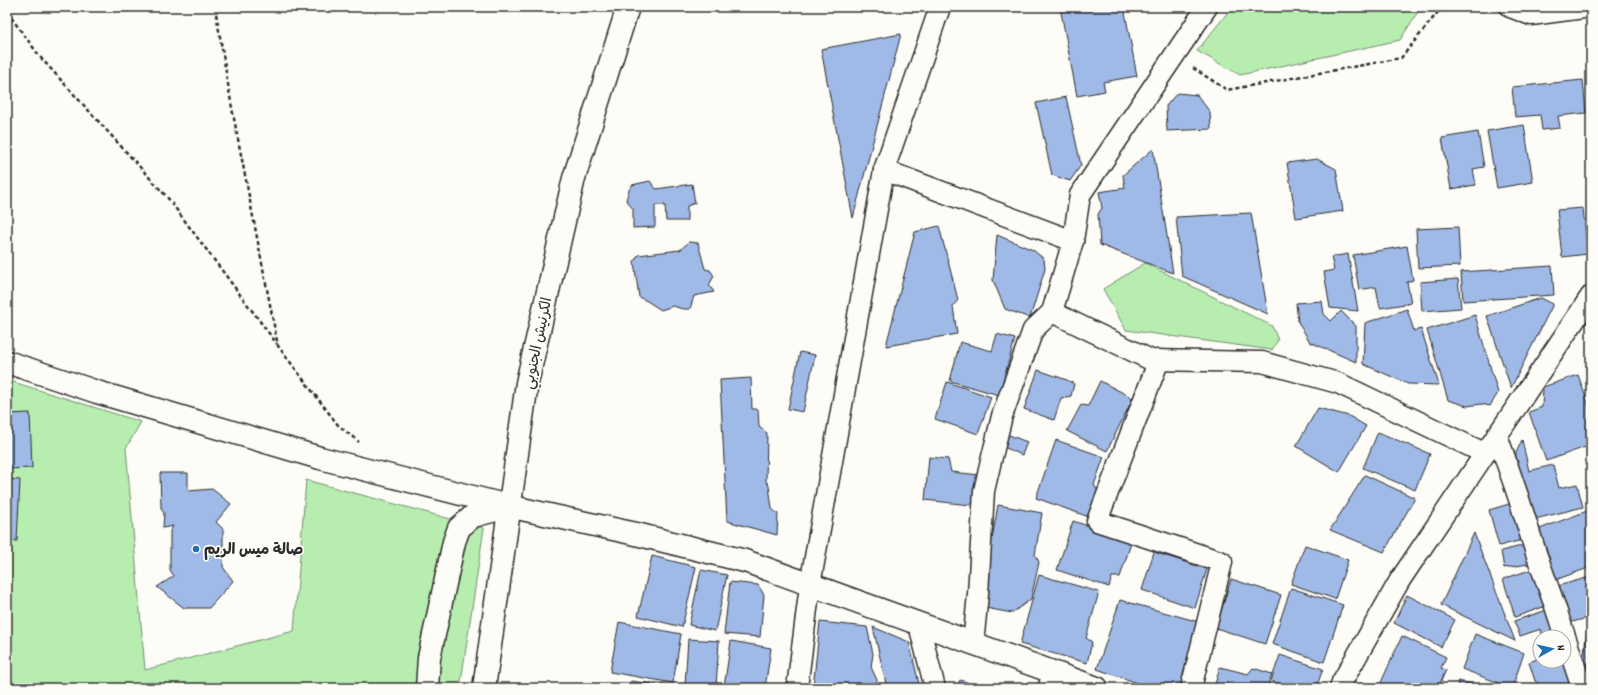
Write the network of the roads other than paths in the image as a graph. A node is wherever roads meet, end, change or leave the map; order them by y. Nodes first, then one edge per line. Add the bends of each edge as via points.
1 (628, 7) edge
2 (940, 7) edge
3 (1207, 7) edge
4 (1510, 7) edge
5 (1591, 7) edge
6 (884, 170) junction
7 (1073, 241) junction
8 (1591, 296) edge
9 (1052, 312) junction
10 (1159, 360) junction
11 (7, 362) edge
12 (1497, 435) junction
13 (1484, 453) junction
14 (508, 506) junction
15 (810, 585) junction
16 (919, 625) junction
17 (973, 644) junction
18 (1051, 681) edge
19 (427, 688) edge
20 (484, 688) edge
21 (797, 688) edge
22 (935, 688) edge
23 (1097, 688) edge
24 (1191, 688) edge
25 (1340, 688) edge
26 (1582, 688) edge

1 - 14 street, الكرنيش الجنوبي via 574,178 527,383
2 - 6 street
3 - 7 street via 1080,194
4 - 5 street via 1530,15
6 - 7 street
6 - 15 street
7 - 9 street
8 - 12 street
9 - 10 street via 1151,360
9 - 17 street via 1033,330 1002,416 991,461 984,491
10 - 13 street via 1262,362 1338,383
10 - 24 street via 1097,521 1222,562
11 - 14 street via 97,392 320,458
12 - 13 street
12 - 26 street
13 - 25 street via 1400,580
14 - 15 street via 745,561
14 - 19 street via 472,516 459,528 429,658
14 - 20 street, الكرنيش الجنوبي
15 - 16 street
15 - 21 street
16 - 17 street
16 - 22 street
17 - 18 street
18 - 23 street

